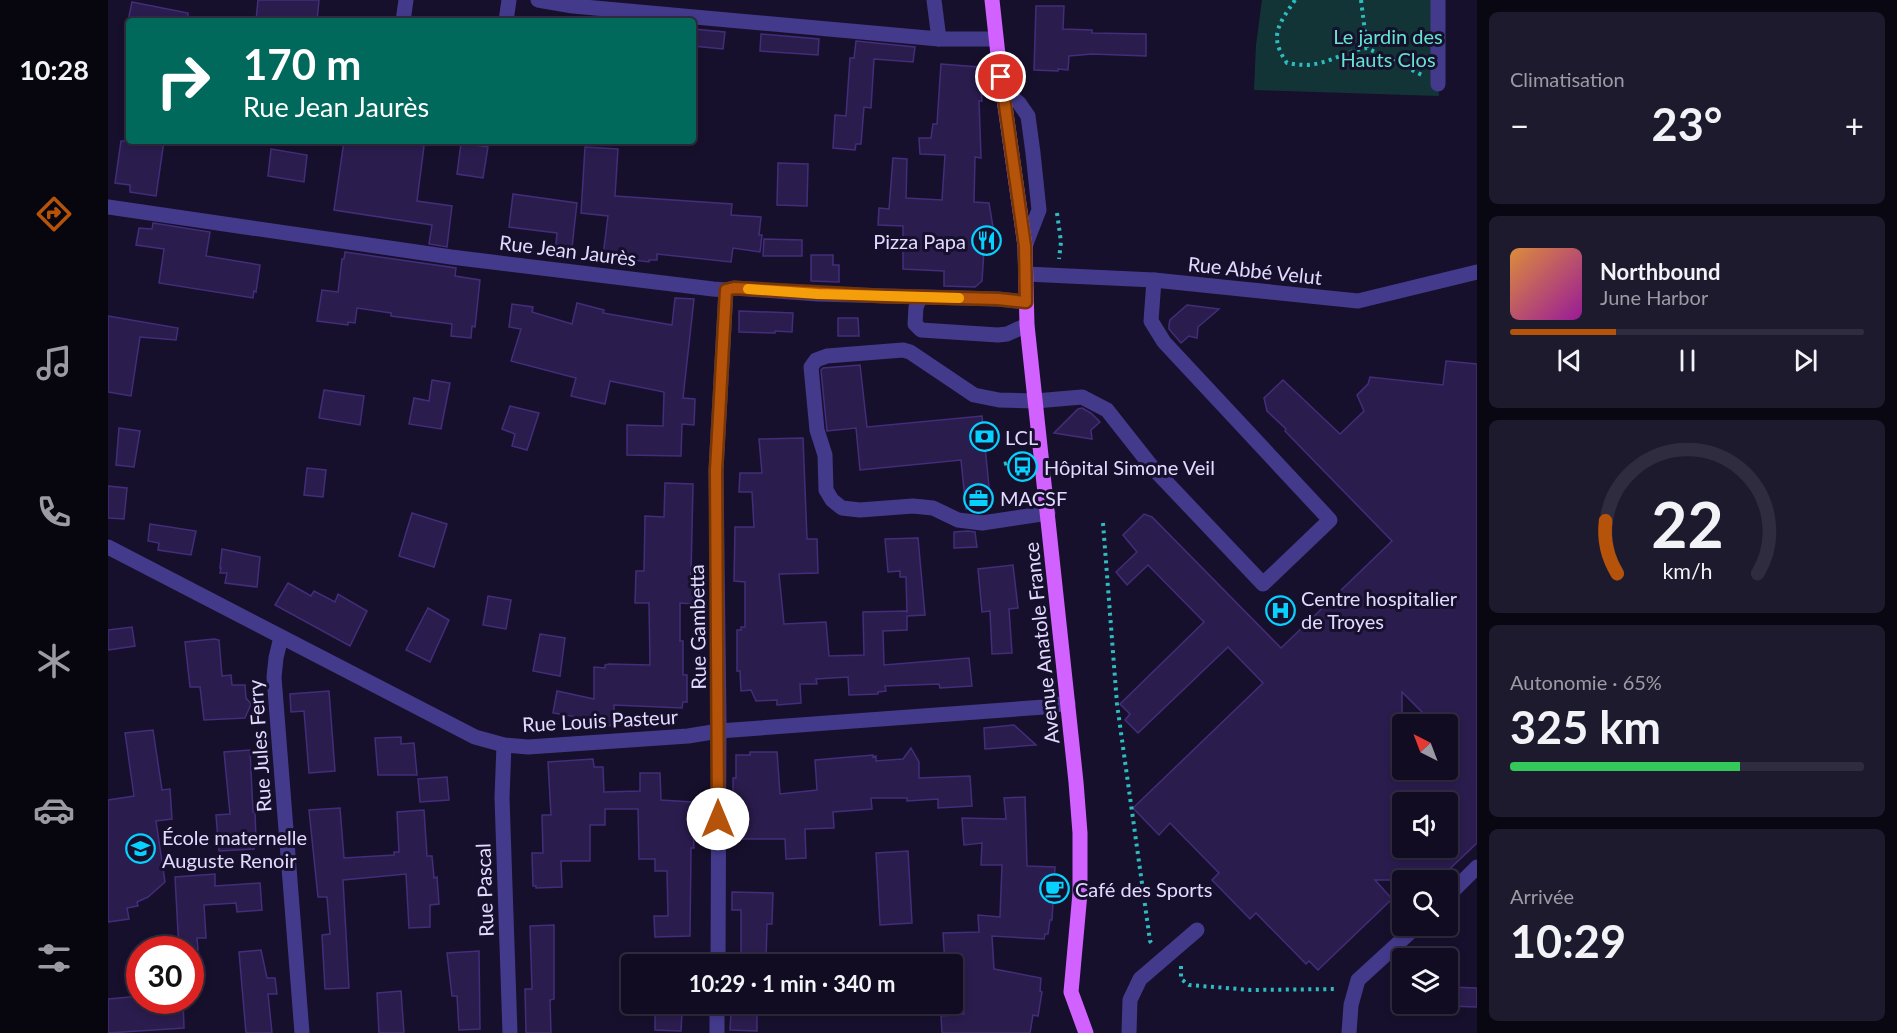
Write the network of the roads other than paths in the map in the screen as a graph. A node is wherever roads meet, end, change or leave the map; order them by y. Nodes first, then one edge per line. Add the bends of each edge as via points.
1 (405, 0) edge
2 (509, 0) edge
3 (538, 0) edge
4 (934, 0) edge
5 (992, 0) edge
6 (1438, 0) edge
7 (403, 18) edge
8 (506, 18) edge
9 (939, 39) junction
10 (996, 39) junction
11 (1438, 84) road end
12 (108, 207) edge
13 (1477, 272) edge
14 (1026, 274) junction
15 (1154, 280) junction
16 (726, 290) junction
17 (920, 298) junction
18 (1026, 302) junction
19 (1027, 325) junction
20 (1035, 400) junction
21 (1048, 513) junction
22 (108, 547) edge
23 (281, 637) junction
24 (1068, 703) junction
25 (718, 731) junction
26 (504, 745) junction
27 (1477, 867) edge
28 (1458, 886) edge
29 (1197, 930) dead end
30 (1406, 936) edge
31 (717, 954) edge
32 (717, 1014) edge
33 (302, 1033) edge
34 (510, 1033) edge
35 (717, 1033) edge
36 (1086, 1033) edge
37 (1129, 1033) edge
38 (1349, 1033) edge

1 - 7 street
2 - 8 street
3 - 9 street
4 - 9 street
5 - 10 main road, Avenue Anatole France
6 - 11 street
9 - 10 street
10 - 14 main road, Avenue Anatole France
12 - 16 street, Rue Jean Jaurès via 451,257
13 - 15 street, Rue Abbé Velut via 1358,301
14 - 15 street, Rue Abbé Velut
14 - 18 main road, Avenue Anatole France
15 - 20 street via 1151,321 1164,342 1330,520 1263,584 1152,467 1107,410 1082,397
16 - 17 street, Rue Jean Jaurès
16 - 25 street, Rue Gambetta via 716,470
17 - 18 street, Rue Jean Jaurès
17 - 19 street via 915,324 921,330 998,335
18 - 19 main road, Avenue Anatole France
19 - 20 main road, Avenue Anatole France
20 - 21 main road, Avenue Anatole France
20 - 21 street via 990,400 974,395 903,350 827,356 816,360 811,368 817,430 825,455 825,490 842,508 933,508 958,520 982,523
21 - 24 main road, Avenue Anatole France
22 - 23 street, Rue Louis Pasteur
23 - 26 street, Rue Louis Pasteur via 475,736
23 - 33 street, Rue Jules Ferry via 274,677
24 - 25 street, Rue Louis Pasteur
24 - 36 main road, Avenue Anatole France via 1080,833 1080,892 1071,993
25 - 26 street, Rue Louis Pasteur via 552,746
25 - 31 street, Rue Gambetta
26 - 34 street, Rue Pascal via 502,798
27 - 28 street
29 - 37 street via 1140,979 1130,1000
30 - 38 street via 1358,980
32 - 35 street

